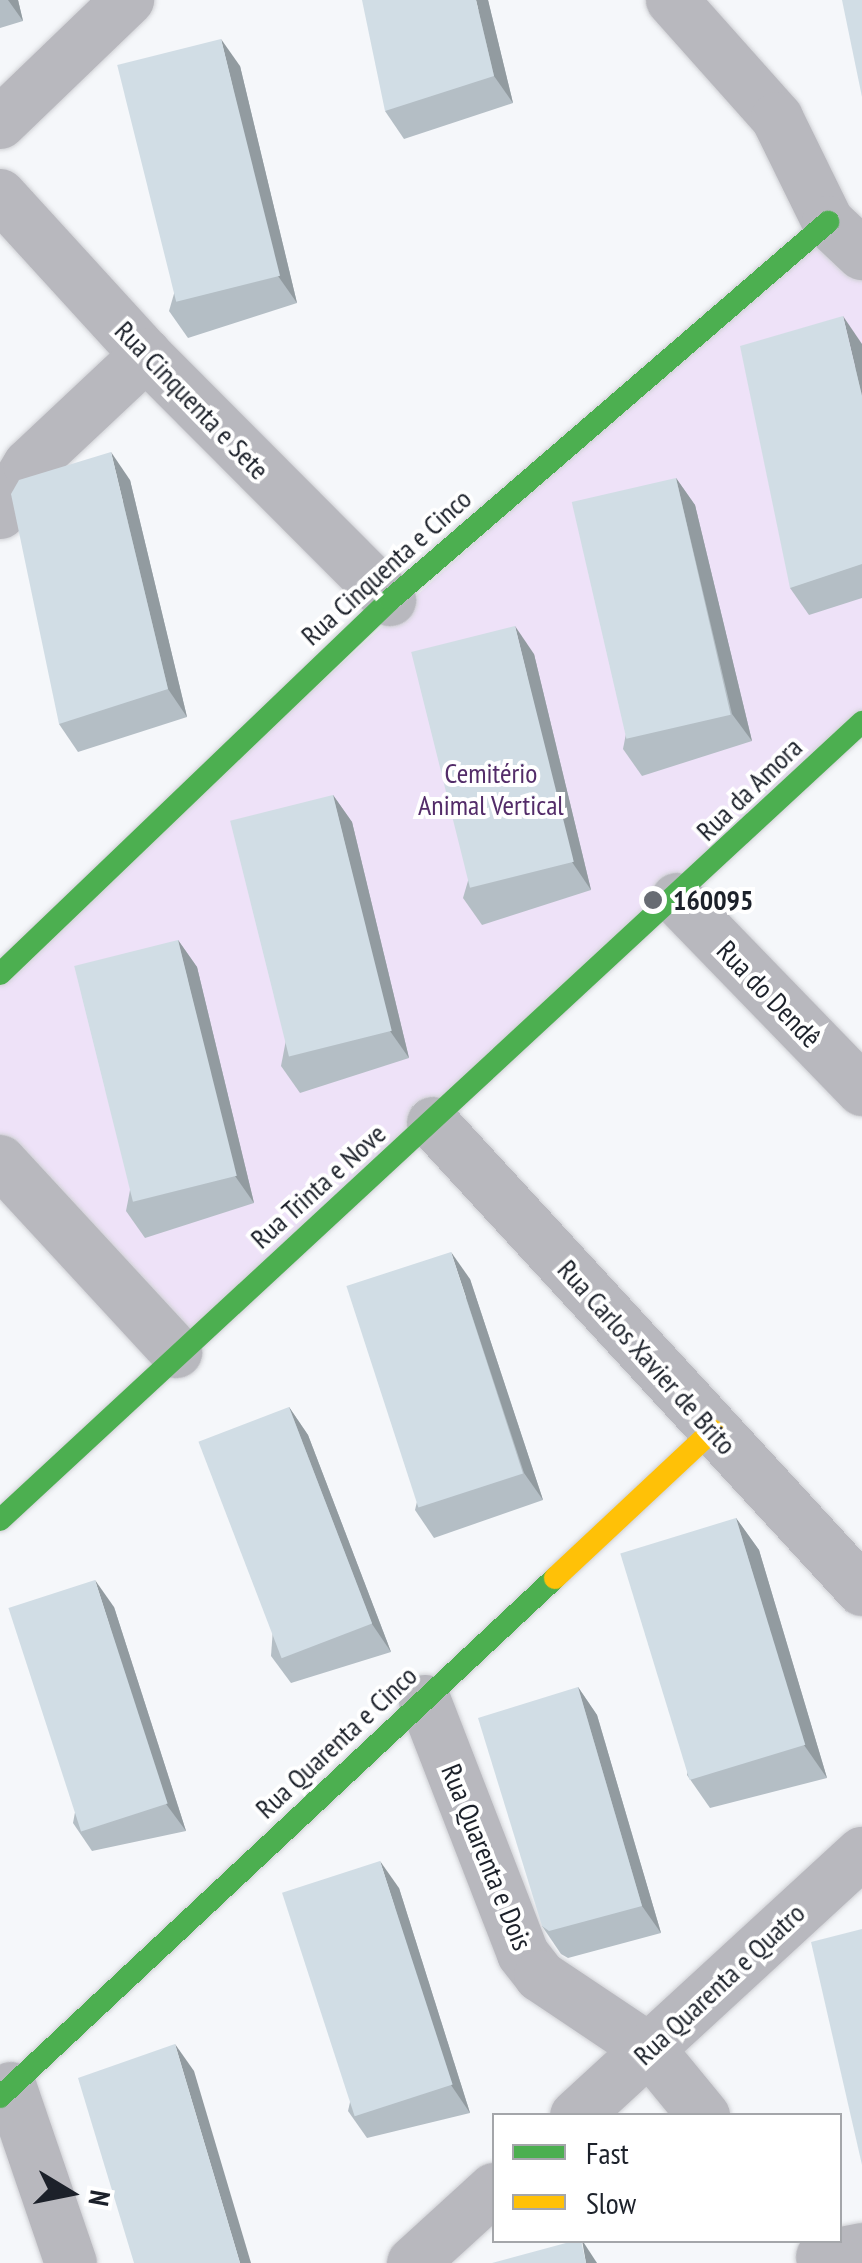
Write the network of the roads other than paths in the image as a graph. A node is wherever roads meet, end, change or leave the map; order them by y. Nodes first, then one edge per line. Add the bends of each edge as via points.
1 (128, 0) edge
2 (672, 0) edge
3 (0, 123) edge
4 (0, 195) edge
5 (845, 238) edge
6 (146, 355) junction
7 (0, 513) edge
8 (390, 600) junction
9 (862, 722) edge
10 (677, 899) junction
11 (0, 974) edge
12 (862, 1090) edge
13 (433, 1124) junction
14 (0, 1160) edge
15 (176, 1352) junction
16 (713, 1430) junction
17 (0, 1520) edge
18 (862, 1590) edge
19 (425, 1701) junction
20 (862, 1852) edge
21 (649, 2049) junction
22 (5, 2093) edge
23 (579, 2113) edge
24 (702, 2113) edge
25 (492, 2191) edge
26 (71, 2263) edge
27 (413, 2263) edge

1 - 3 street
2 - 5 street via 777,118
4 - 6 street, Rua Cinquenta e Sete
5 - 8 street, Rua Cinquenta e Cinco
6 - 7 street via 29,465
6 - 8 street, Rua Cinquenta e Sete
8 - 11 street, Rua Cinquenta e Cinco
9 - 10 street, Rua da Amora
10 - 12 street, Rua do Dendê
10 - 13 street, Rua Trinta e Nove
13 - 15 street, Rua Trinta e Nove
13 - 16 street, Rua Carlos Xavier de Brito
14 - 15 street
15 - 17 street, Rua Trinta e Nove
16 - 18 street, Rua Carlos Xavier de Brito
16 - 19 street, Rua Quarenta e Cinco
19 - 21 street, Rua Quarenta e Dois via 522,1954 540,1976
19 - 22 street, Rua Quarenta e Cinco
20 - 21 street, Rua Quarenta e Quatro
21 - 23 street, Rua Quarenta e Quatro
21 - 24 street, Rua Quarenta e Dois
22 - 26 street
25 - 27 street

